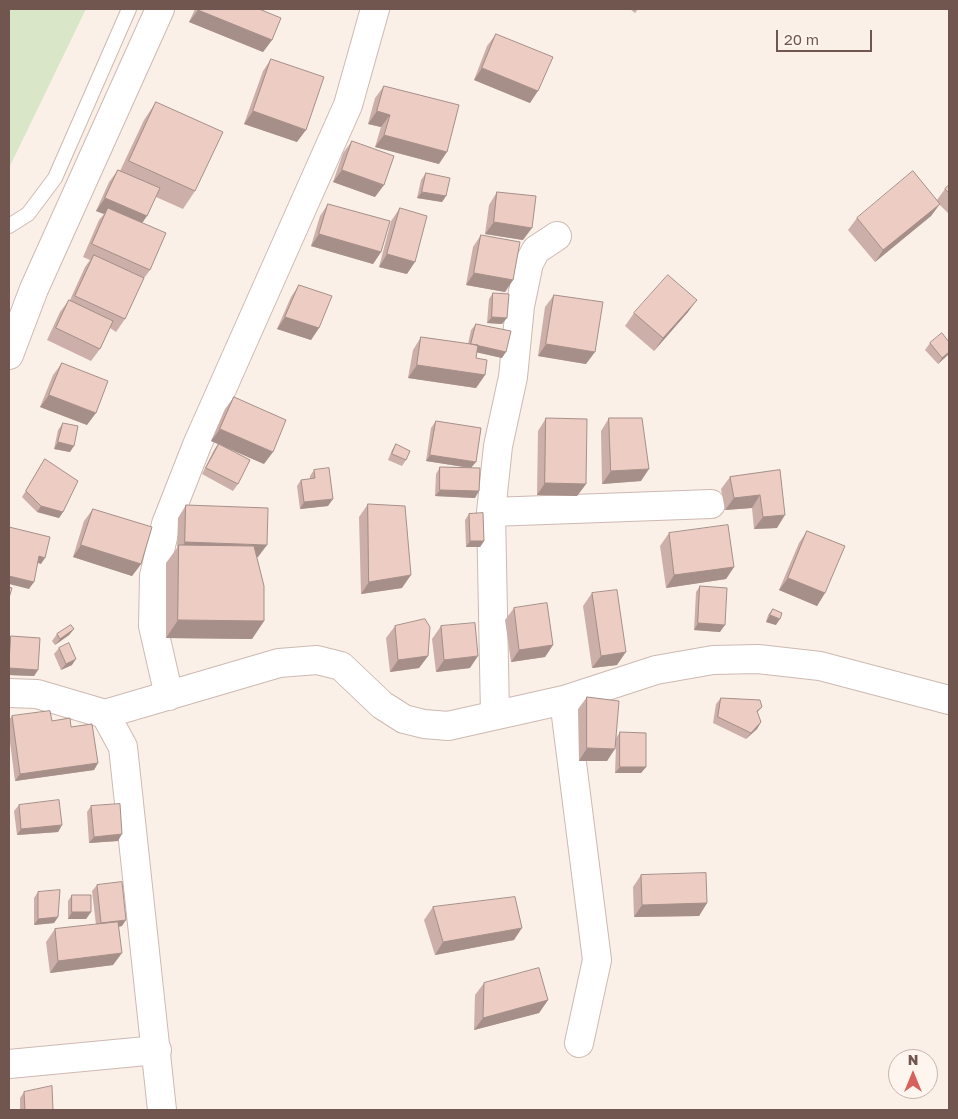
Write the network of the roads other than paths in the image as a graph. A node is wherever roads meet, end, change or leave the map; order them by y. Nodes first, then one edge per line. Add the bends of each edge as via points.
1 (129, 9) edge
2 (160, 9) edge
3 (375, 9) edge
4 (9, 226) edge
5 (557, 236) dead end
6 (9, 355) edge
7 (710, 504) dead end
8 (490, 512) junction
9 (9, 693) edge
10 (169, 696) junction
11 (564, 700) junction
12 (949, 700) edge
13 (105, 714) junction
14 (495, 715) junction
15 (579, 1043) dead end
16 (157, 1050) junction
17 (9, 1064) edge
18 (162, 1110) edge

1 - 4 lane via 55,178 28,214
2 - 6 street via 34,289
3 - 10 street via 348,105 197,445 166,524 154,576 153,626
5 - 8 street via 536,250 529,262
7 - 8 street
8 - 14 street
9 - 13 street via 37,694
10 - 13 street
10 - 14 street via 279,663 317,660 341,666 382,706 404,719 448,726
11 - 12 street via 656,670 713,660 758,659 820,666
11 - 14 street
11 - 15 street via 597,960
13 - 16 street via 123,747
16 - 17 street
16 - 18 street

